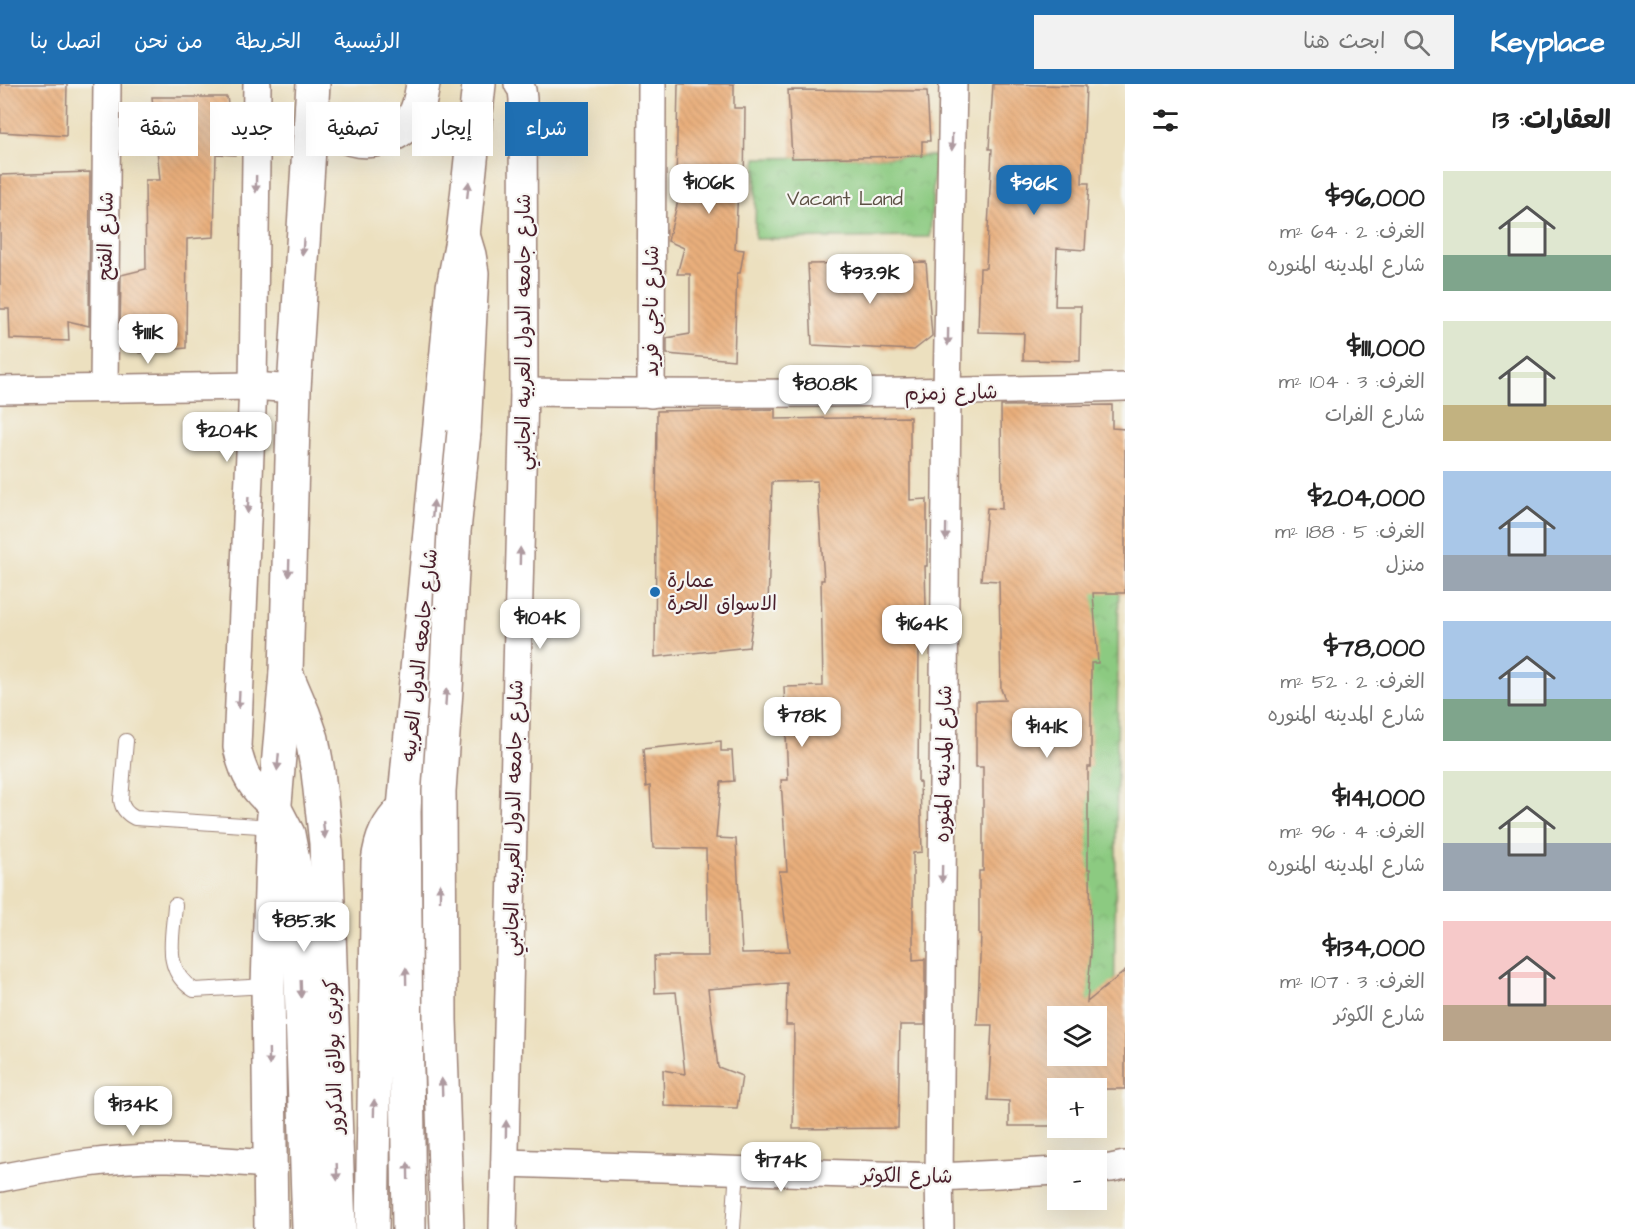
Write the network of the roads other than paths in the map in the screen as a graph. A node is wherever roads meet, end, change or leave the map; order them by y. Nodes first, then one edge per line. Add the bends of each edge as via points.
1 (107, 84) edge
2 (257, 84) edge
3 (423, 84) edge
4 (479, 84) edge
5 (518, 84) edge
6 (652, 84) edge
7 (953, 84) edge
8 (312, 95) edge
9 (463, 235) junction
10 (253, 386) junction
11 (1125, 387) edge
12 (104, 388) junction
13 (294, 389) junction
14 (0, 390) edge
15 (524, 392) junction
16 (947, 392) junction
17 (651, 394) junction
18 (286, 672) junction
19 (126, 741) dead end
20 (404, 808) junction
21 (274, 818) junction
22 (175, 905) dead end
23 (268, 986) junction
24 (505, 1162) junction
25 (270, 1164) junction
26 (1125, 1165) edge
27 (1107, 1168) edge
28 (737, 1169) junction
29 (1047, 1172) edge
30 (939, 1177) junction
31 (0, 1178) edge
32 (271, 1229) edge
33 (309, 1229) edge
34 (339, 1229) edge
35 (372, 1229) edge
36 (409, 1229) edge
37 (447, 1229) edge
38 (503, 1229) edge
39 (733, 1229) edge
40 (940, 1229) edge

1 - 12 street, شارع الفتح
2 -> 10 street
3 - 8 main road via 415,114 392,136 377,140 362,141 337,132 327,124
9 -> 4 main road, شارع جامعه الدول العربيه
5 - 15 street, شارع جامعه الدول العربيه الجانبي via 523,99
6 - 17 street, شارع ناجى فريد
7 -> 16 street, شارع المدينه المنوره
8 -> 13 main road
20 -> 9 main road, شارع جامعه الدول العربيه via 453,287
37 -> 9 main road, bridge via 440,1020 440,791 472,273
10 - 12 street
10 - 13 street
10 -> 21 street via 237,747 249,782
11 - 16 street, شارع زمزم
12 - 14 street
13 -> 18 main road
15 - 17 street, شارع زمزم
24 -> 15 street, شارع جامعه الدول العربيه الجانبي
16 - 17 street, شارع زمزم
16 -> 30 street, شارع المدينه المنوره
18 -> 21 main road
18 -> 34 main road, كوبرى بولاق الدكرور via 312,739 326,843
19 - 21 lane via 121,800 129,816
35 -> 20 main road, كوبرى بولاق الدكرور via 378,862 385,831
36 -> 20 main road, شارع جامعه الدول العربيه
21 - 23 main road
21 -> 33 main road via 288,834 298,887
22 - 23 lane via 173,967 185,984 194,990
23 -> 25 main road
24 - 28 street, شارع الكوثر
24 - 38 street, شارع جامعه الدول العربيه الجانبي
25 - 31 street via 168,1158 120,1160
25 - 32 main road
26 - 27 street
28 - 30 street, شارع الكوثر
28 - 39 lane
29 - 30 street, شارع الكوثر
30 - 40 street, شارع المدينه المنوره

